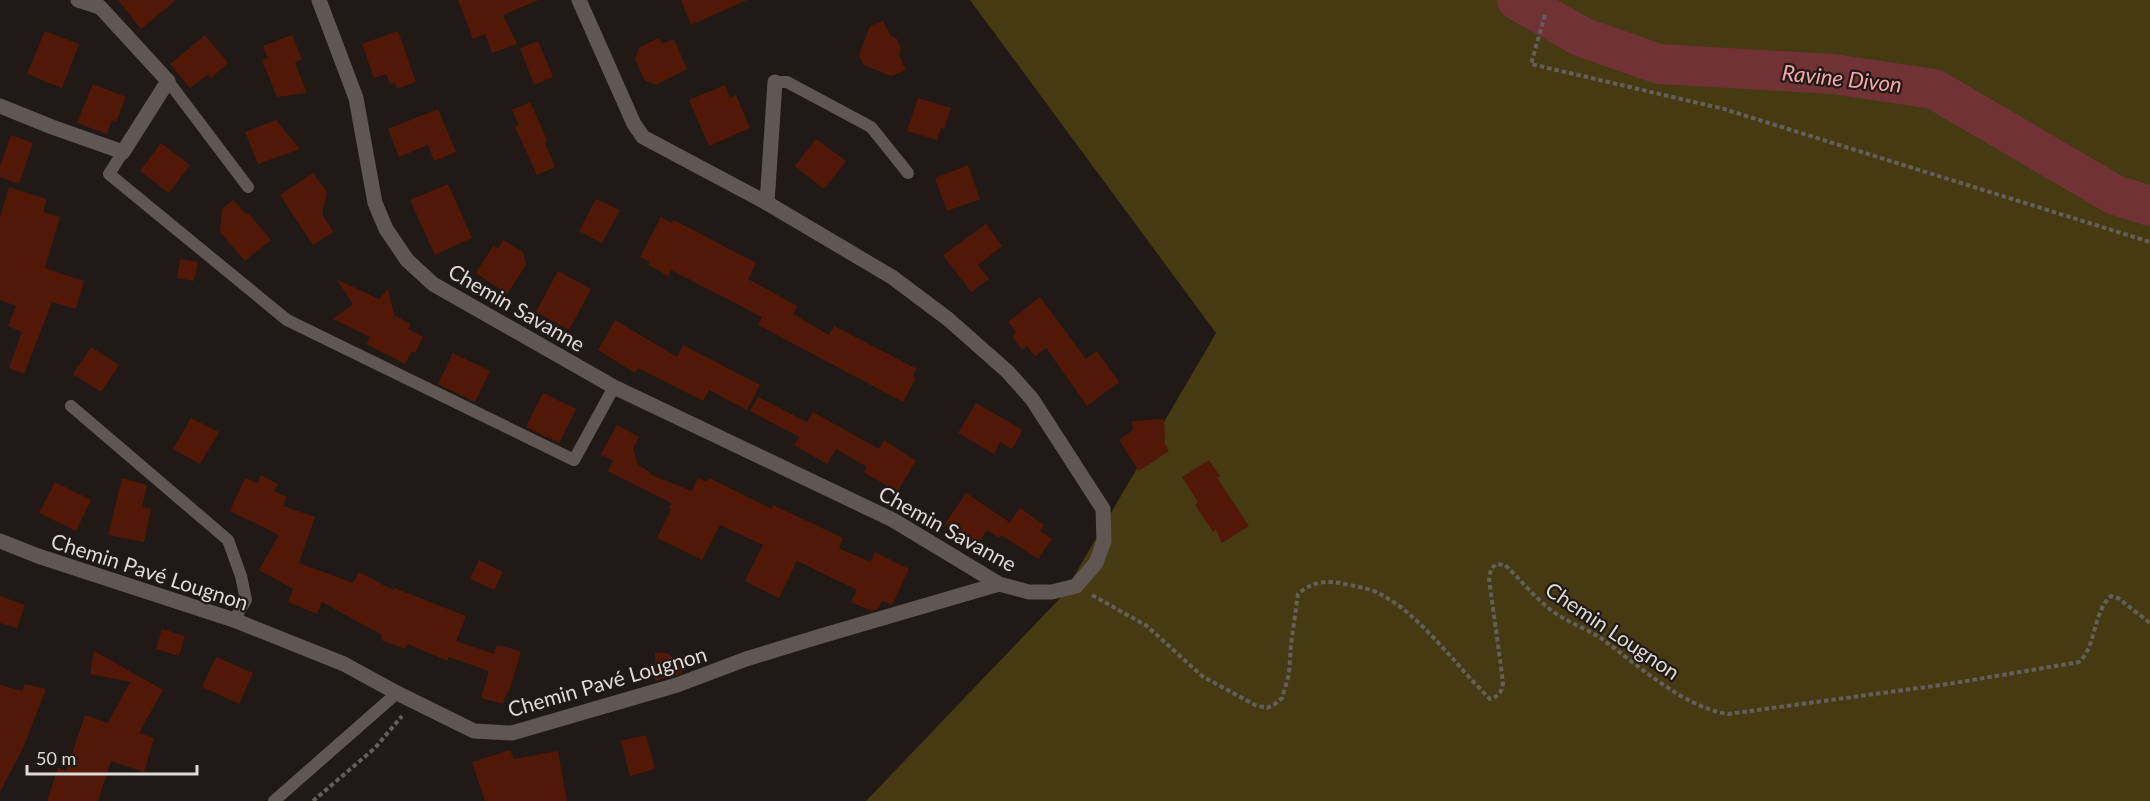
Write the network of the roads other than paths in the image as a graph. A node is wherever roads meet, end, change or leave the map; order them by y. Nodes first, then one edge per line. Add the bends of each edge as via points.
1 (78, 0) edge
2 (319, 0) edge
3 (579, 0) edge
4 (168, 81) junction
5 (775, 82) joint
6 (0, 106) edge
7 (123, 152) junction
8 (908, 173) dead end
9 (248, 187) dead end
10 (767, 203) junction
11 (614, 387) junction
12 (71, 406) dead end
13 (0, 541) edge
14 (999, 584) junction
15 (234, 620) junction
16 (397, 693) junction
17 (274, 801) edge

1 - 4 street via 100,7
2 - 11 street, Chemin Savanne via 356,98 375,203 407,261 433,284
3 - 10 street via 634,124 644,137
4 - 7 street
4 - 9 lane
5 - 8 lane via 787,82 871,127
5 - 10 street
6 - 7 street
7 - 11 lane via 109,174 287,320 574,460
10 - 14 street, Chemin Savanne via 892,277 982,348 1032,399 1103,509 1104,541 1096,563 1077,585 1052,592 1029,592
11 - 14 street, Chemin Savanne via 893,520
12 - 15 lane via 228,540 246,600
13 - 15 street, Chemin Pavé Lougnon
14 - 16 street, Chemin Pavé Lougnon via 512,733 474,731
15 - 16 street, Chemin Pavé Lougnon via 344,663
16 - 17 lane

